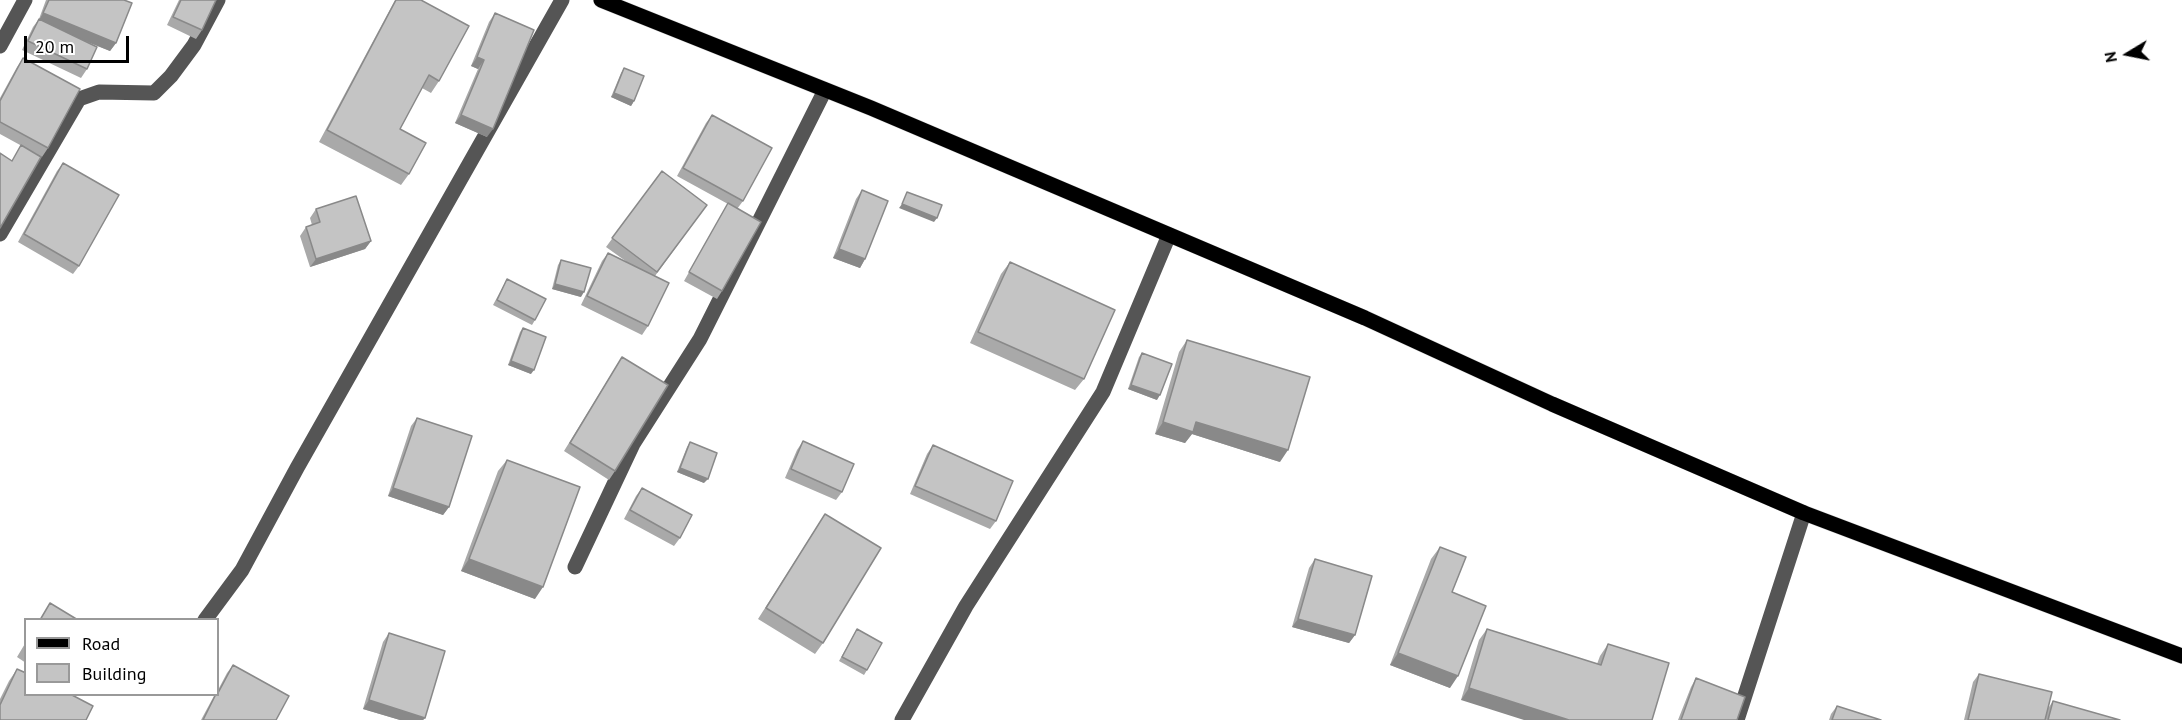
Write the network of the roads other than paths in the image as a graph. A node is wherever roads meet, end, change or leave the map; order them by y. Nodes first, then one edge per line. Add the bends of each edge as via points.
1 (25, 0) edge
2 (218, 0) edge
3 (562, 0) edge
4 (601, 0) edge
5 (0, 46) edge
6 (825, 90) junction
7 (0, 234) edge
8 (1169, 235) junction
9 (1804, 513) junction
10 (575, 567) dead end
11 (206, 618) edge
12 (2182, 656) edge
13 (902, 720) edge
14 (1737, 720) edge

1 - 5 street
2 - 7 street via 195,45 154,93 99,92 79,99
3 - 11 street via 242,570
4 - 6 main road
6 - 8 main road
6 - 10 street via 700,339 633,444
8 - 9 main road
8 - 13 street via 1102,392 966,606
9 - 12 main road
9 - 14 street

